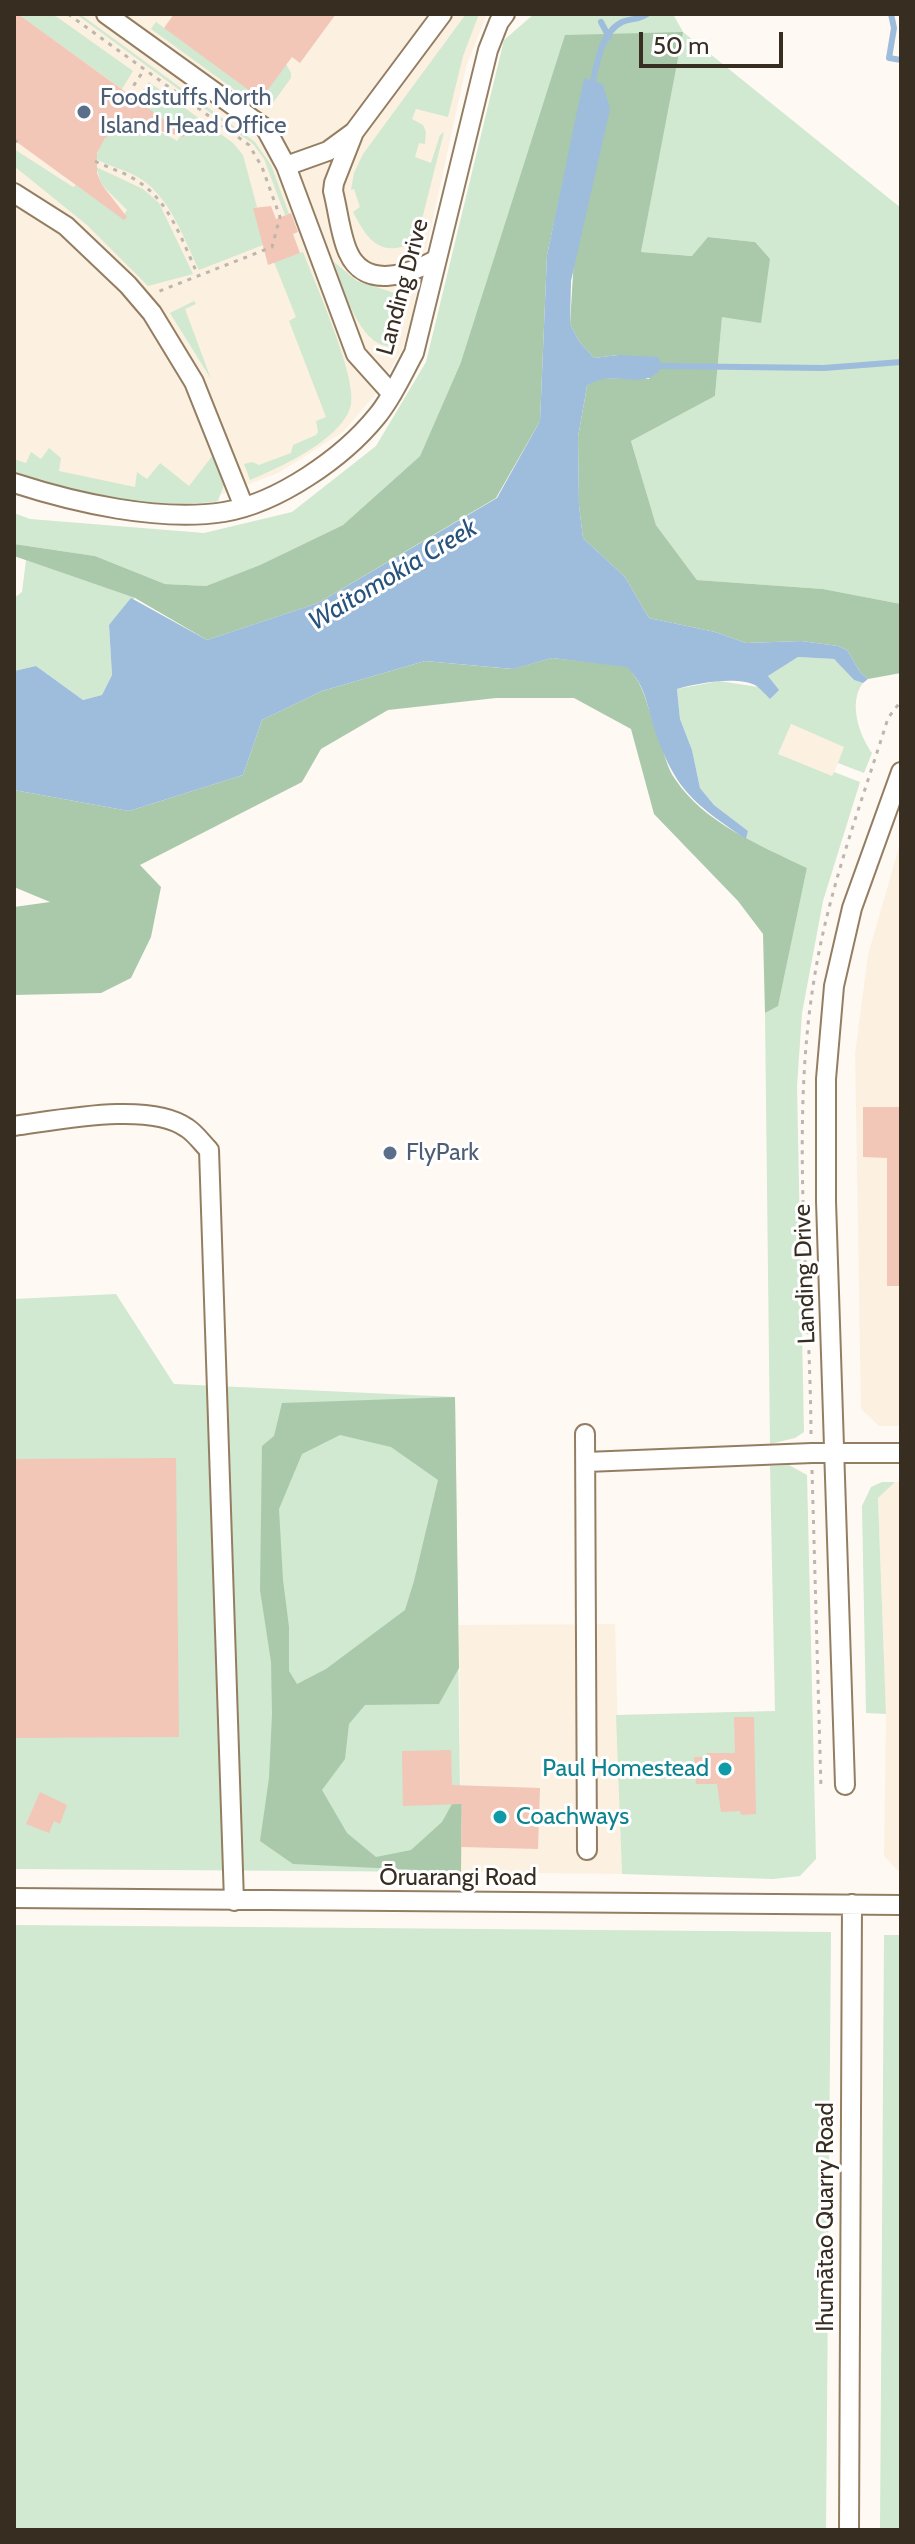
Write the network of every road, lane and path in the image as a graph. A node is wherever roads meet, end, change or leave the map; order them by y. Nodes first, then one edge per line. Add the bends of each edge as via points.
1 (68, 14) edge
2 (106, 14) edge
3 (442, 14) edge
4 (505, 14) edge
5 (144, 69) junction
6 (128, 94) dead end
7 (354, 132) junction
8 (95, 161) dead end
9 (286, 166) junction
10 (14, 193) edge
11 (437, 259) junction
12 (198, 275) junction
13 (152, 294) dead end
14 (392, 394) junction
15 (14, 483) edge
16 (244, 507) junction
17 (901, 772) edge
18 (14, 1126) edge
19 (585, 1434) dead end
20 (834, 1452) junction
21 (901, 1453) edge
22 (586, 1462) junction
23 (812, 1480) dead end
24 (845, 1785) dead end
25 (821, 1788) dead end
26 (587, 1850) dead end
27 (14, 1898) edge
28 (234, 1901) junction
29 (852, 1904) junction
30 (901, 1905) edge
31 (849, 2530) edge

1 - 5 path
2 - 9 street via 266,129
3 - 7 street
4 - 11 street, Landing Drive via 488,50
5 - 6 path
5 - 12 path via 249,145 280,217 272,247
7 - 9 street via 328,151
7 - 11 street via 333,191 355,264 387,276
8 - 12 path via 134,178 157,196
9 - 14 street via 356,354
10 - 16 street via 66,226 152,313 194,382
11 - 14 street, Landing Drive via 414,353
12 - 13 path
14 - 16 street, Landing Drive via 348,447 313,472
15 - 16 street, Landing Drive via 114,507 178,515
17 - 20 street, Landing Drive via 852,908 834,986 825,1137
18 - 28 street via 157,1114 187,1127 209,1150
19 - 22 street
20 - 21 street
20 - 22 street
20 - 24 street, Landing Drive
22 - 26 street
23 - 25 path
27 - 28 street, Ōruarangi Road
28 - 29 street, Ōruarangi Road
29 - 30 street, Ōruarangi Road
29 - 31 street, Ihumātao Quarry Road

